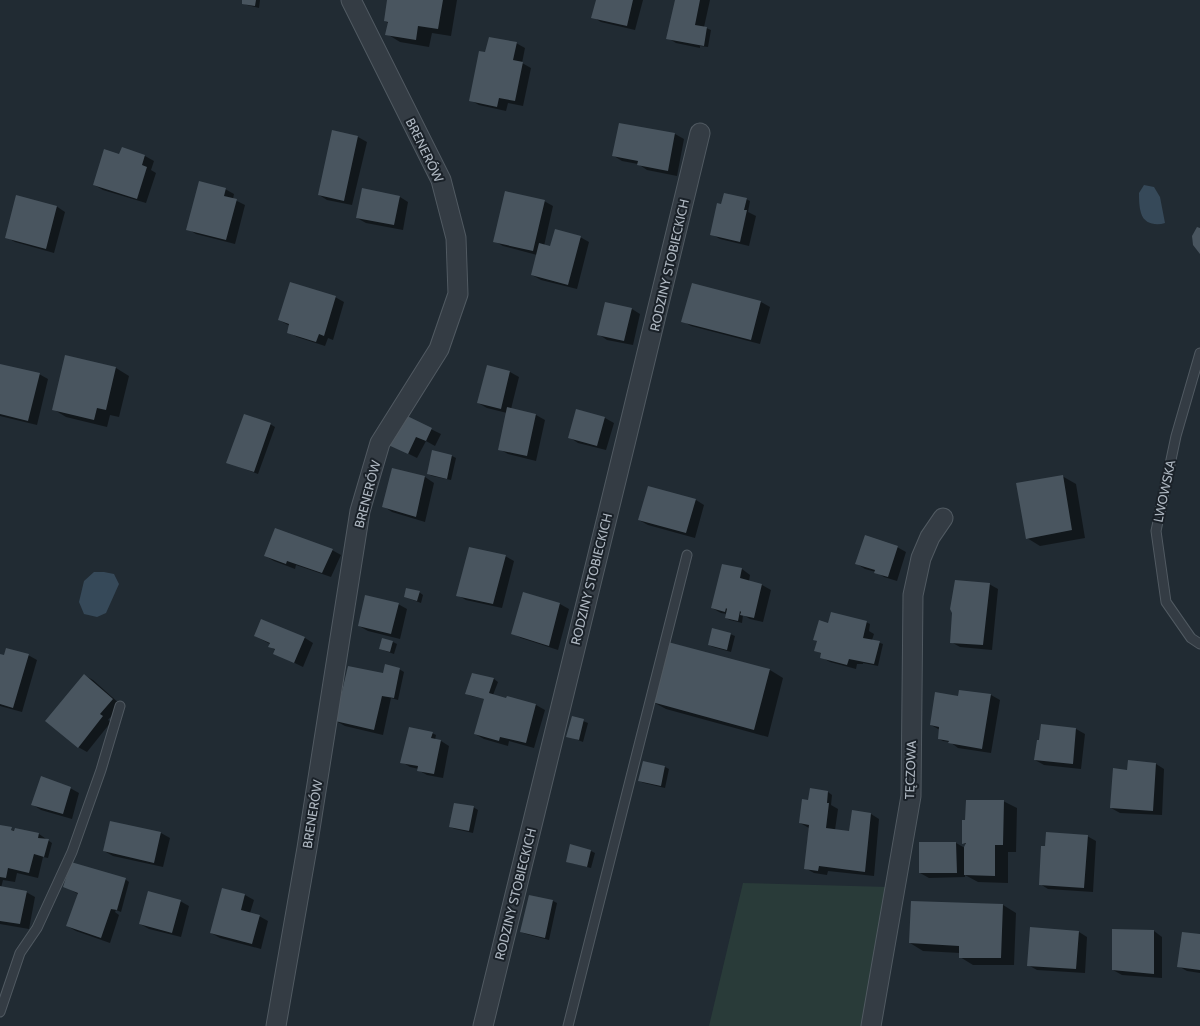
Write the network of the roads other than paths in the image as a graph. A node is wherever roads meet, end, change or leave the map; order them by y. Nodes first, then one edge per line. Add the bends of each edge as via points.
1 (351, 0) edge
2 (700, 133) dead end
3 (1200, 353) edge
4 (943, 518) dead end
5 (687, 555) dead end
6 (1200, 644) edge
7 (120, 706) dead end
8 (0, 1012) edge
9 (276, 1026) edge
10 (483, 1026) edge
11 (568, 1026) edge
12 (871, 1026) edge

1 - 9 street, BRENERÓW via 441,180 456,238 458,294 439,349 380,443 360,511
2 - 10 street, RODZINY STOBIECKICH
3 - 6 lane, LWOWSKA via 1176,436 1156,531 1166,602 1191,638
4 - 12 street, TĘCZOWA via 930,537 921,558 913,595 911,796
5 - 11 lane
7 - 8 lane via 72,852 37,928 20,953

